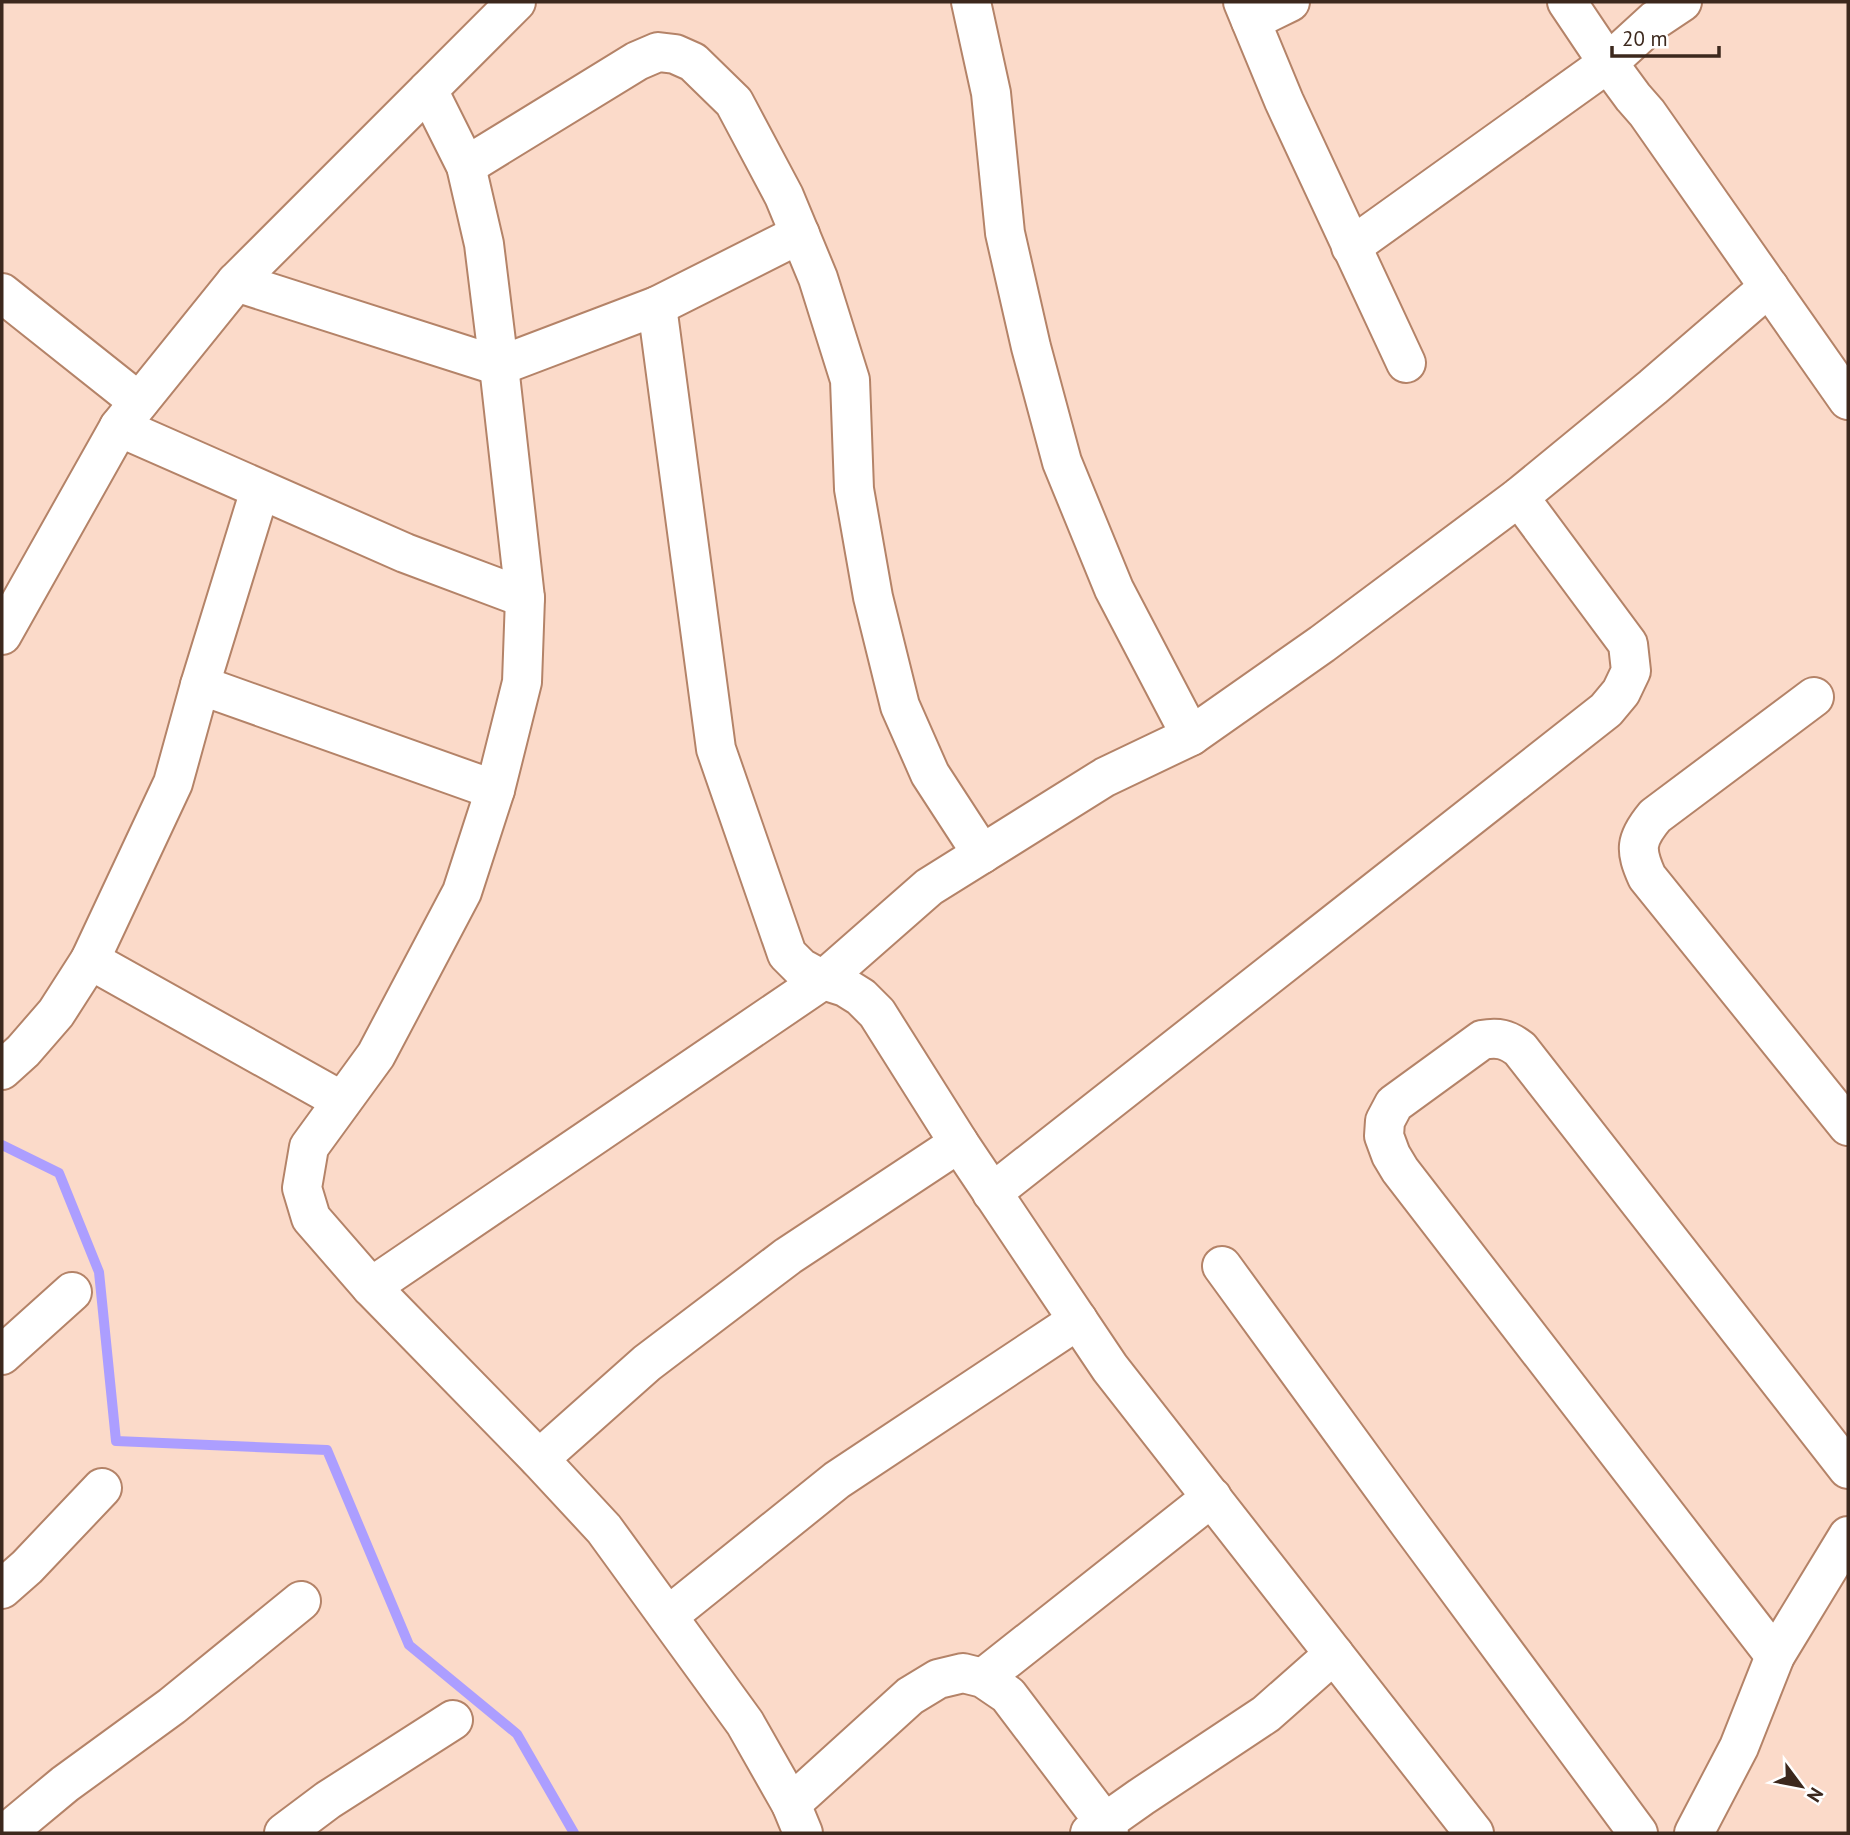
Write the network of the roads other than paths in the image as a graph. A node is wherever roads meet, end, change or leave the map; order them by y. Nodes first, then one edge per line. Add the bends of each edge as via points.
1 (516, 2) edge
2 (971, 2) edge
3 (1290, 2) edge
4 (1567, 2) edge
5 (1682, 2) edge
6 (1247, 12) edge
7 (1608, 64) junction
8 (428, 90) junction
9 (466, 166) junction
10 (800, 234) junction
11 (1352, 247) junction
12 (236, 282) junction
13 (1769, 287) junction
14 (2, 293) edge
15 (657, 306) junction
16 (1406, 363) dead end
17 (499, 366) junction
18 (1848, 400) edge
19 (129, 414) junction
20 (260, 490) junction
21 (1519, 497) junction
22 (525, 598) junction
23 (2, 635) edge
24 (200, 685) junction
25 (1814, 697) dead end
26 (1191, 736) junction
27 (495, 790) junction
28 (982, 854) junction
29 (90, 960) junction
30 (823, 980) junction
31 (2, 1070) edge
32 (342, 1101) junction
33 (1848, 1126) edge
34 (959, 1143) junction
35 (992, 1193) junction
36 (1222, 1266) dead end
37 (371, 1287) junction
38 (72, 1292) dead end
39 (1078, 1320) junction
40 (2, 1356) edge
41 (539, 1459) junction
42 (1848, 1469) edge
43 (102, 1488) dead end
44 (1212, 1497) junction
45 (1848, 1536) edge
46 (2, 1589) edge
47 (301, 1601) dead end
48 (668, 1616) junction
49 (1334, 1654) junction
50 (1775, 1656) junction
51 (984, 1678) junction
52 (453, 1720) dead end
53 (797, 1818) edge
54 (1101, 1830) edge
55 (1468, 1831) edge
56 (6, 1833) edge
57 (284, 1833) edge
58 (1638, 1833) edge
59 (1694, 1833) edge

1 - 8 street
2 - 26 street via 991,93 1005,233 1062,462 1114,589
3 - 6 street
4 - 7 street
5 - 7 street via 1655,20
6 - 11 street
7 - 11 street
7 - 13 street
8 - 9 street
8 - 12 street
9 - 10 street via 637,61 658,52 675,54 692,62 734,102
9 - 17 street via 484,244
10 - 15 street
10 - 28 street via 849,380 854,489 873,597 900,706 930,774
11 - 16 street
12 - 17 street
12 - 19 street
13 - 18 street
13 - 21 street
14 - 19 street
15 - 17 street
15 - 30 street via 716,749 787,954
17 - 22 street
19 - 20 street
19 - 23 street
20 - 22 street via 405,553
20 - 24 street
21 - 26 street
21 - 35 street via 1628,644 1631,671 1620,692 1606,710
22 - 27 street via 522,682
24 - 27 street
24 - 29 street via 173,783
25 - 33 street via 1655,816 1644,829 1639,859 1647,877
26 - 28 street via 1105,777
27 - 32 street via 463,892 376,1055
28 - 30 street via 929,887
29 - 31 street via 56,1013
29 - 32 street
30 - 34 street via 845,987 877,1013
30 - 37 street
32 - 37 street via 309,1147 302,1188 311,1217
34 - 35 street
34 - 41 street via 788,1256 647,1363
35 - 39 street
36 - 58 street
37 - 41 street
38 - 40 street
39 - 44 street
39 - 48 street via 837,1480
41 - 48 street via 604,1529
42 - 50 street via 1520,1049 1496,1037 1482,1040 1394,1104 1385,1121 1384,1136 1400,1170
43 - 46 street
44 - 49 street
44 - 51 street
45 - 50 street
47 - 56 street
48 - 53 street via 745,1723
49 - 54 street via 1266,1714
49 - 55 street
50 - 59 street via 1739,1747
51 - 53 street via 962,1673 938,1679 910,1696
51 - 54 street via 1008,1695
52 - 57 street

